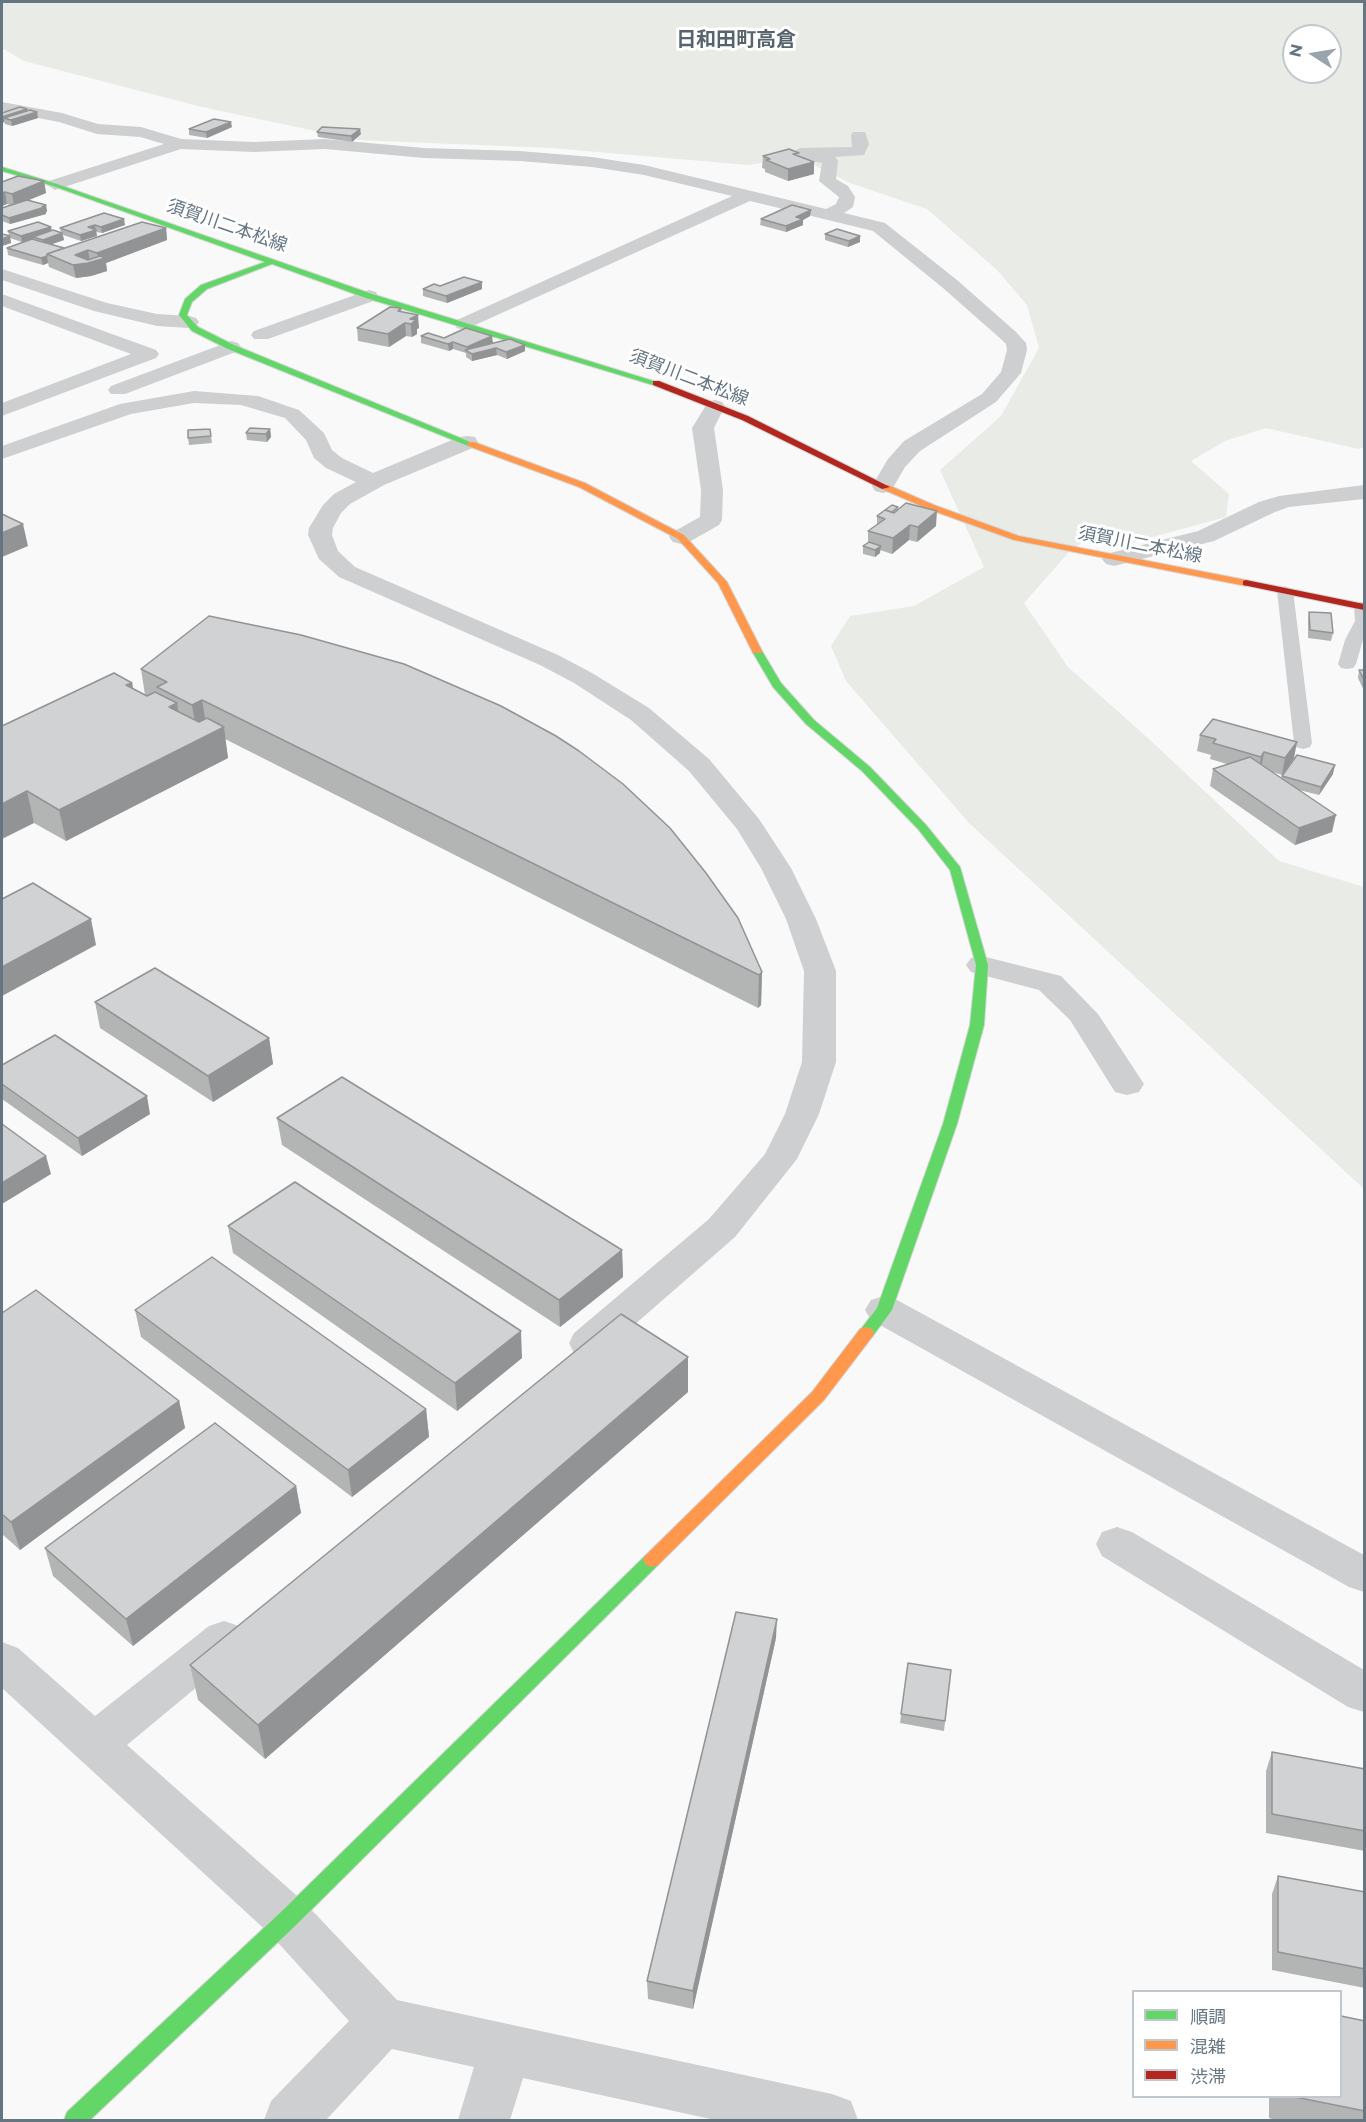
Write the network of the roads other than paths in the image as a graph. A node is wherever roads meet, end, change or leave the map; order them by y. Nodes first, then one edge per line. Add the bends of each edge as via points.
1 (2, 107) edge
2 (859, 135) dead end
3 (180, 144) junction
4 (2, 169) edge
5 (55, 185) junction
6 (746, 196) junction
7 (830, 214) junction
8 (273, 261) junction
9 (2, 274) edge
10 (369, 296) junction
11 (2, 300) edge
12 (189, 322) junction
13 (464, 324) junction
14 (261, 335) dead end
15 (231, 347) junction
16 (715, 406) junction
17 (2, 410) edge
18 (2, 439) edge
19 (467, 442) junction
20 (373, 482) junction
21 (883, 486) junction
22 (1365, 492) edge
23 (681, 537) junction
24 (1114, 559) junction
25 (1285, 591) junction
26 (1363, 606) edge
27 (1347, 664) dead end
28 (1303, 742) dead end
29 (982, 964) junction
30 (1127, 1084) dead end
31 (884, 1310) junction
32 (564, 1362) edge
33 (1117, 1544) dead end
34 (1365, 1575) edge
35 (251, 1617) edge
36 (2, 1661) edge
37 (1365, 1693) edge
38 (94, 1744) junction
39 (288, 1919) junction
40 (383, 2022) junction
41 (505, 2049) junction
42 (829, 2120) edge
43 (75, 2121) edge
44 (291, 2121) edge
45 (484, 2121) edge

1 - 3 street via 97,129 141,132
2 - 7 street via 858,152 800,153 830,161 827,181 847,197 844,207
3 - 5 street
3 - 6 street via 325,144 592,162 644,170
4 - 5 street, 須賀川二本松線
5 - 8 street, 須賀川二本松線
6 - 7 street
6 - 13 street
7 - 21 street via 868,223 886,232 1016,343 1011,373 989,398 912,446
8 - 10 street, 須賀川二本松線
8 - 12 street via 204,287 183,309
9 - 12 street via 101,307 157,320
10 - 13 street, 須賀川二本松線
10 - 14 street
11 - 17 street via 149,354
12 - 15 street
13 - 16 street, 須賀川二本松線 via 657,383
15 - 18 street
15 - 19 street
16 - 21 street, 須賀川二本松線
16 - 23 street via 703,428 712,490 711,520
18 - 20 street via 128,408 194,397 241,399 292,414 316,438 322,453
19 - 20 street
19 - 23 street via 582,485
20 - 32 street via 342,499 325,518 320,535 327,554 347,572 549,660 640,714 699,765 749,825 801,919 820,971 819,1062 802,1114 780,1159 722,1228
21 - 24 street, 須賀川二本松線 via 1017,538
22 - 24 street via 1287,501 1206,536
23 - 29 street via 722,582 777,685 810,722 874,777 956,870
24 - 25 street, 須賀川二本松線
25 - 26 street, 須賀川二本松線
25 - 28 lane
26 - 27 lane via 1363,621
29 - 30 street via 1050,983 1082,1014
29 - 31 street via 977,1025 950,1124
31 - 34 street
31 - 39 street via 818,1396
33 - 37 street
35 - 38 street
36 - 38 street
38 - 39 street
39 - 40 street
39 - 43 street
40 - 41 street
40 - 44 street
41 - 42 street
41 - 45 street

